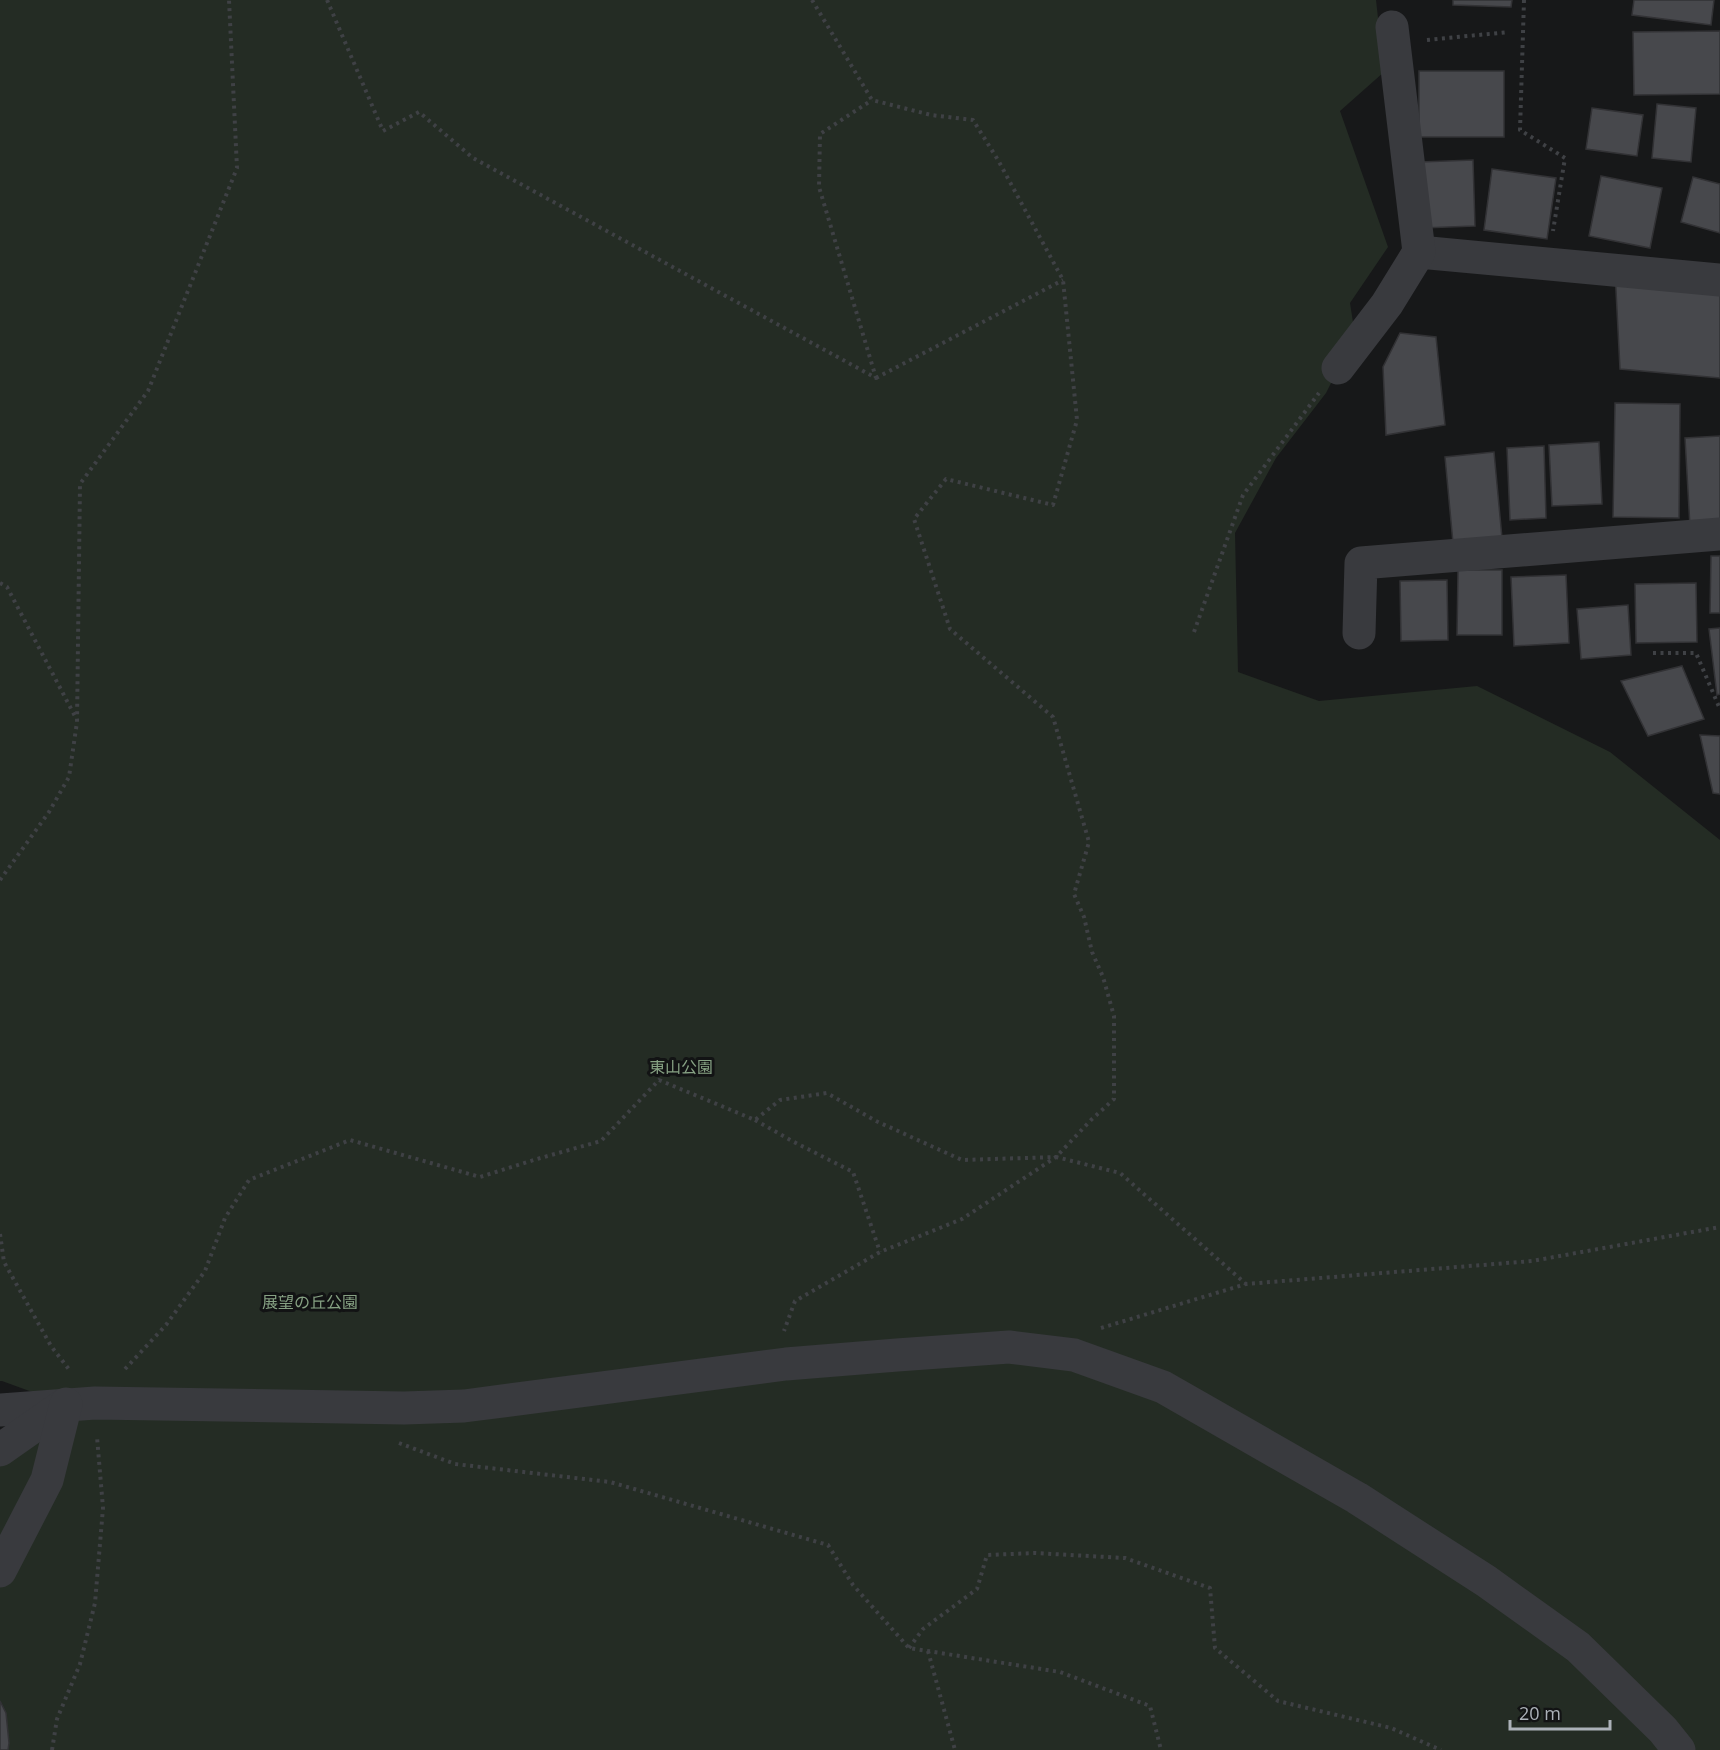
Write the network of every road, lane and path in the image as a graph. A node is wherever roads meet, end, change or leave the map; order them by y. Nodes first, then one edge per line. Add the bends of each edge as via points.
1 (229, 0) edge
2 (327, 0) edge
3 (812, 0) edge
4 (1524, 0) edge
5 (1509, 32) dead end
6 (1392, 35) joint
7 (872, 100) junction
8 (1419, 252) junction
9 (1548, 264) junction
10 (1063, 280) junction
11 (1720, 280) edge
12 (1338, 368) joint
13 (876, 378) junction
14 (1720, 534) edge
15 (0, 583) edge
16 (1194, 632) dead end
17 (1359, 633) dead end
18 (1653, 653) dead end
19 (1720, 709) edge
20 (77, 722) junction
21 (0, 879) edge
22 (755, 1120) junction
23 (1056, 1157) junction
24 (1720, 1227) edge
25 (880, 1252) junction
26 (1246, 1284) junction
27 (1074, 1355) junction
28 (786, 1364) junction
29 (80, 1403) junction
30 (0, 1410) edge
31 (390, 1440) dead end
32 (0, 1450) edge
33 (0, 1570) edge
34 (909, 1648) junction
35 (928, 1651) junction
36 (955, 1750) edge
37 (1161, 1750) edge
38 (1441, 1750) edge
39 (1679, 1750) edge

1 - 20 path via 237,168 148,391 80,484
2 - 13 path via 383,131 419,112 472,159
3 - 7 path
4 - 9 path via 1520,130 1565,158
5 - 6 path
6 - 8 street
7 - 10 path via 931,115 973,120
7 - 13 path via 820,135 819,187
8 - 9 street
8 - 12 street via 1387,304
9 - 11 street
10 - 13 path
10 - 23 path via 1077,420 1053,505 945,478 914,519 950,629 1053,717 1089,842 1074,894 1114,1016 1114,1099
12 - 16 path via 1244,495
14 - 17 street via 1361,563
15 - 20 path via 7,587
18 - 19 path via 1696,653
20 - 21 path via 69,777 49,812
22 - 23 path via 780,1100 827,1093 876,1121 962,1160
22 - 25 path via 853,1172
22 - 29 path via 659,1080 601,1141 480,1177 350,1140 249,1180 225,1218 205,1271 166,1325
23 - 25 path via 962,1219
23 - 26 path via 1120,1173
24 - 26 path via 1532,1261
25 - 28 path via 795,1301 783,1334
26 - 27 path via 1100,1329
27 - 28 street via 1009,1347
27 - 39 street via 1163,1387 1357,1498 1486,1581 1578,1647
28 - 29 street via 464,1406
29 - 30 street
29 - 32 street
29 - 33 street via 48,1480
31 - 34 path via 455,1464 610,1482 828,1545 853,1585
34 - 35 path
34 - 38 path via 923,1629 977,1588 987,1555 1035,1553 1125,1558 1210,1588 1215,1648 1278,1701 1391,1728
35 - 36 path
35 - 37 path via 1059,1672 1150,1706

